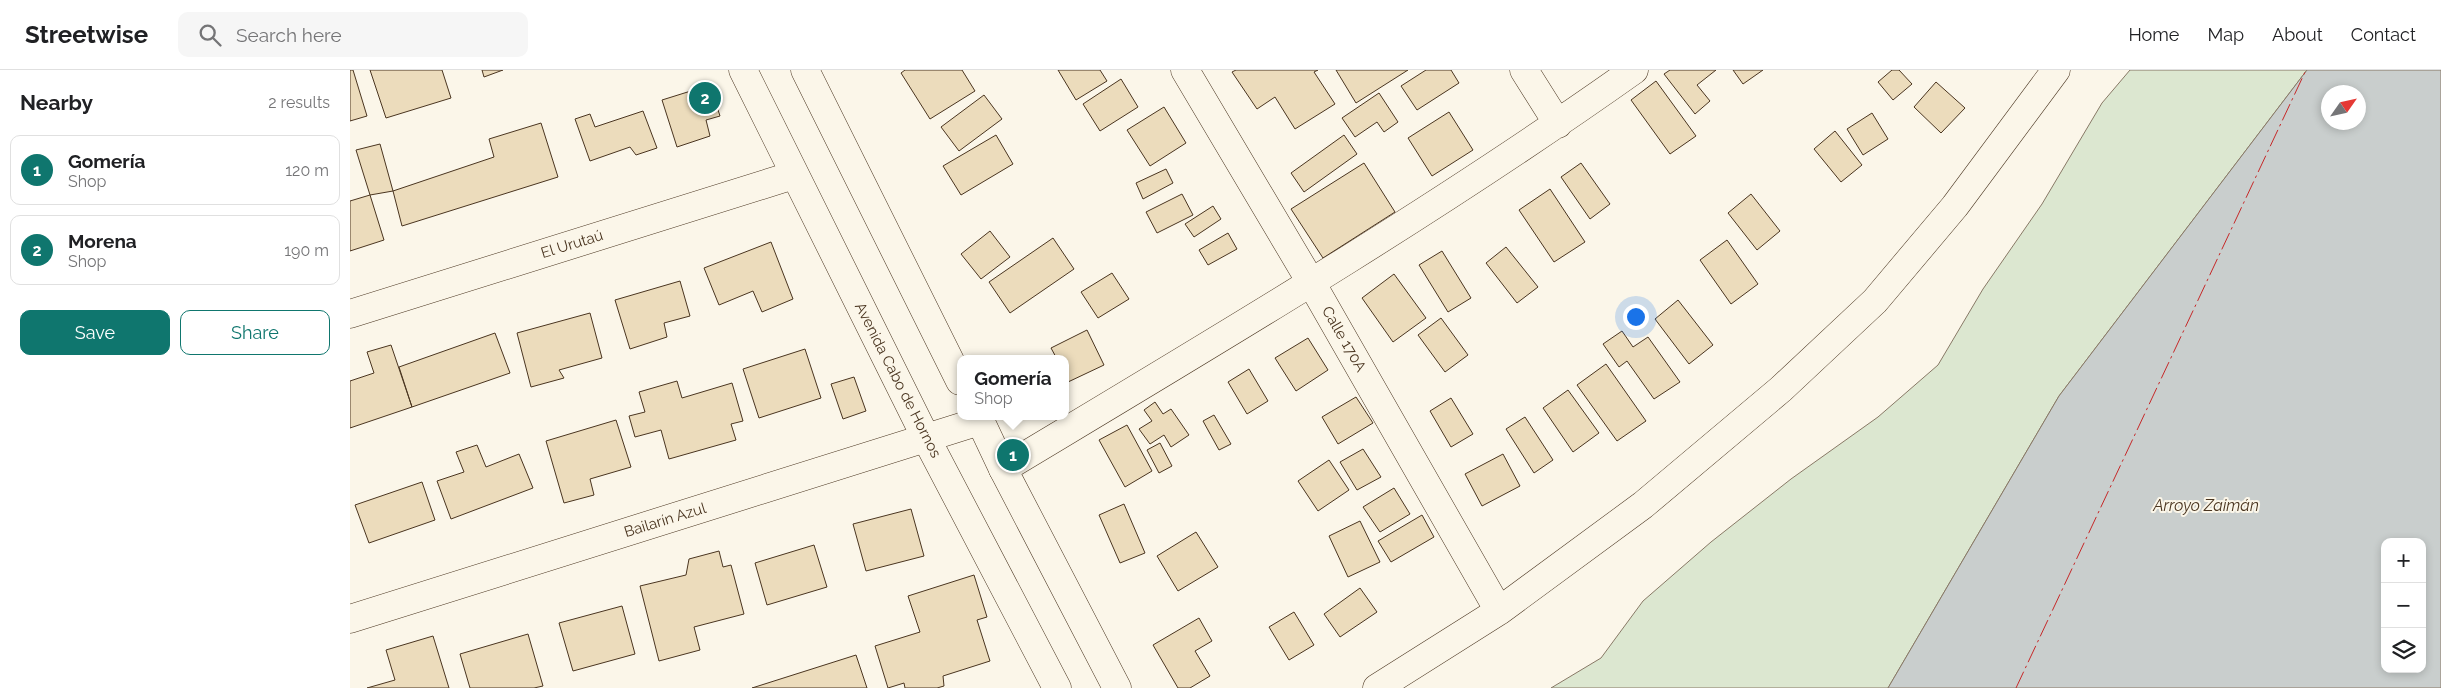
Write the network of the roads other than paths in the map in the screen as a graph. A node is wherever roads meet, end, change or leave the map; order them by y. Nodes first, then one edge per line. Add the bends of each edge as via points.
1 (743, 70) edge
2 (805, 70) edge
3 (1185, 70) edge
4 (1524, 70) edge
5 (1634, 70) edge
6 (2056, 70) edge
7 (1558, 124) junction
8 (794, 175) junction
9 (1312, 284) junction
10 (350, 314) edge
11 (957, 375) edge
12 (976, 420) edge
13 (979, 420) edge
14 (926, 438) junction
15 (1003, 469) junction
16 (1499, 611) junction
17 (350, 619) edge
18 (1058, 688) edge
19 (1117, 688) edge
20 (1377, 688) edge

1 - 8 street, Avenida Cabo de Hornos
2 - 11 street
3 - 9 street, Calle 170A
4 - 7 street
5 - 7 street
6 - 16 street via 1955,206 1875,301 1782,389 1650,498
7 - 9 street
8 - 10 street, El Urutaú
8 - 14 street, Avenida Cabo de Hornos
9 - 15 street
9 - 16 street, Calle 170A
12 - 14 street, Bailarín Azul
13 - 15 street
14 - 17 street, Bailarín Azul
14 - 18 street, Avenida Cabo de Hornos
15 - 19 street
16 - 20 street

